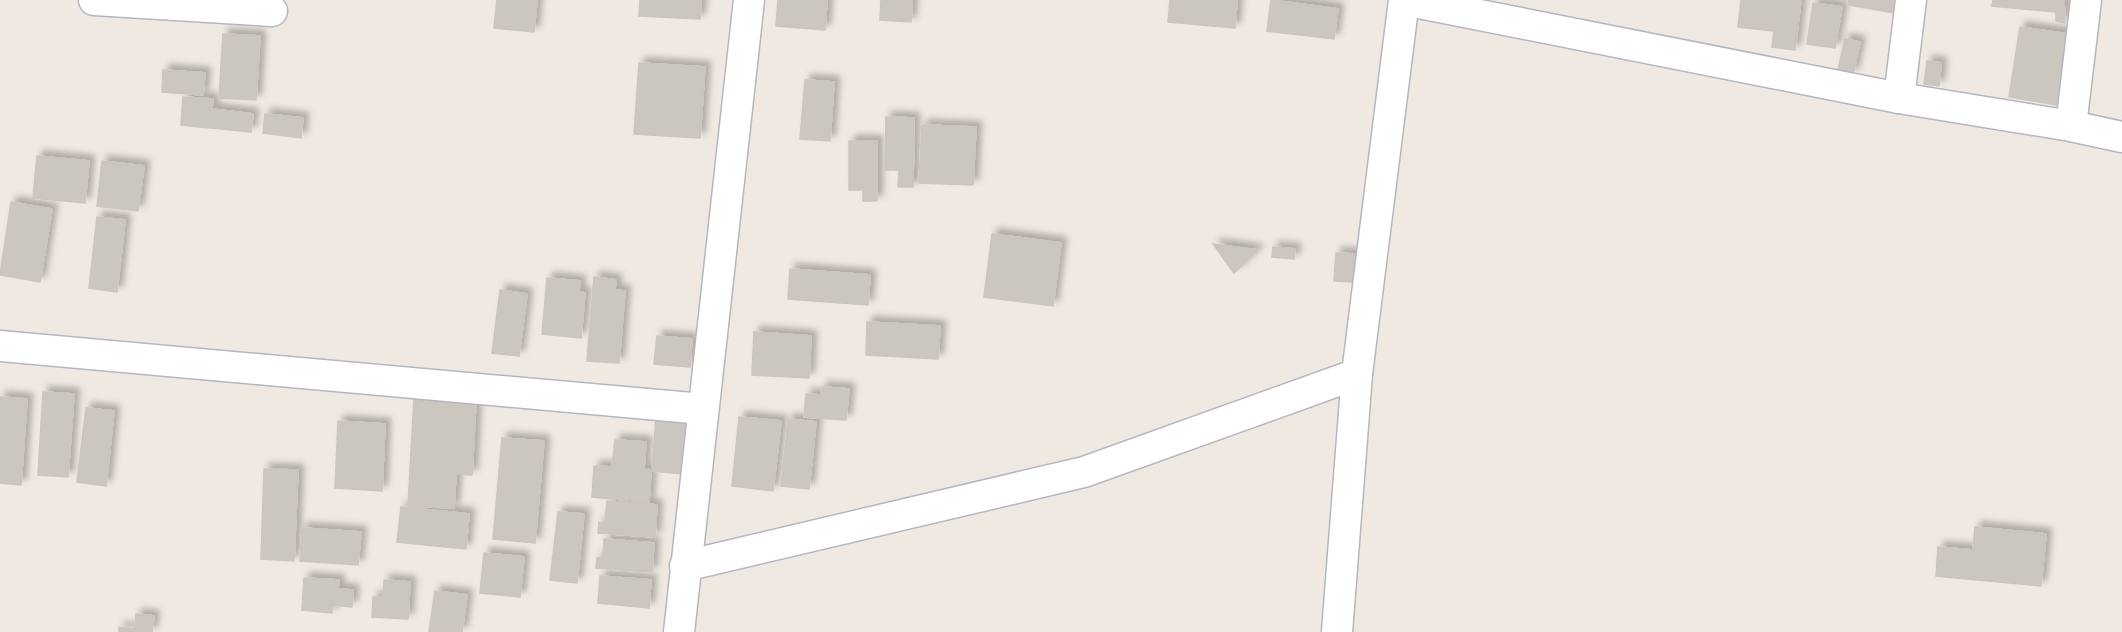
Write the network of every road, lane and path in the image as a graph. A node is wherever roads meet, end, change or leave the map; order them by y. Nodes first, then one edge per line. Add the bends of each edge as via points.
1 (94, 0) edge
2 (749, 0) edge
3 (1911, 0) edge
4 (2086, 0) edge
5 (272, 11) dead end
6 (1899, 98) junction
7 (2071, 126) junction
8 (2122, 137) edge
9 (0, 346) edge
10 (1358, 374) junction
11 (703, 409) junction
12 (685, 566) junction
13 (678, 632) edge
14 (1337, 632) edge

1 - 5 street
2 - 11 street
3 - 6 street
4 - 7 street
6 - 7 street
6 - 10 street via 1404,0
7 - 8 street
9 - 11 street
10 - 12 street via 1084,472
10 - 14 street
11 - 12 street
12 - 13 street

